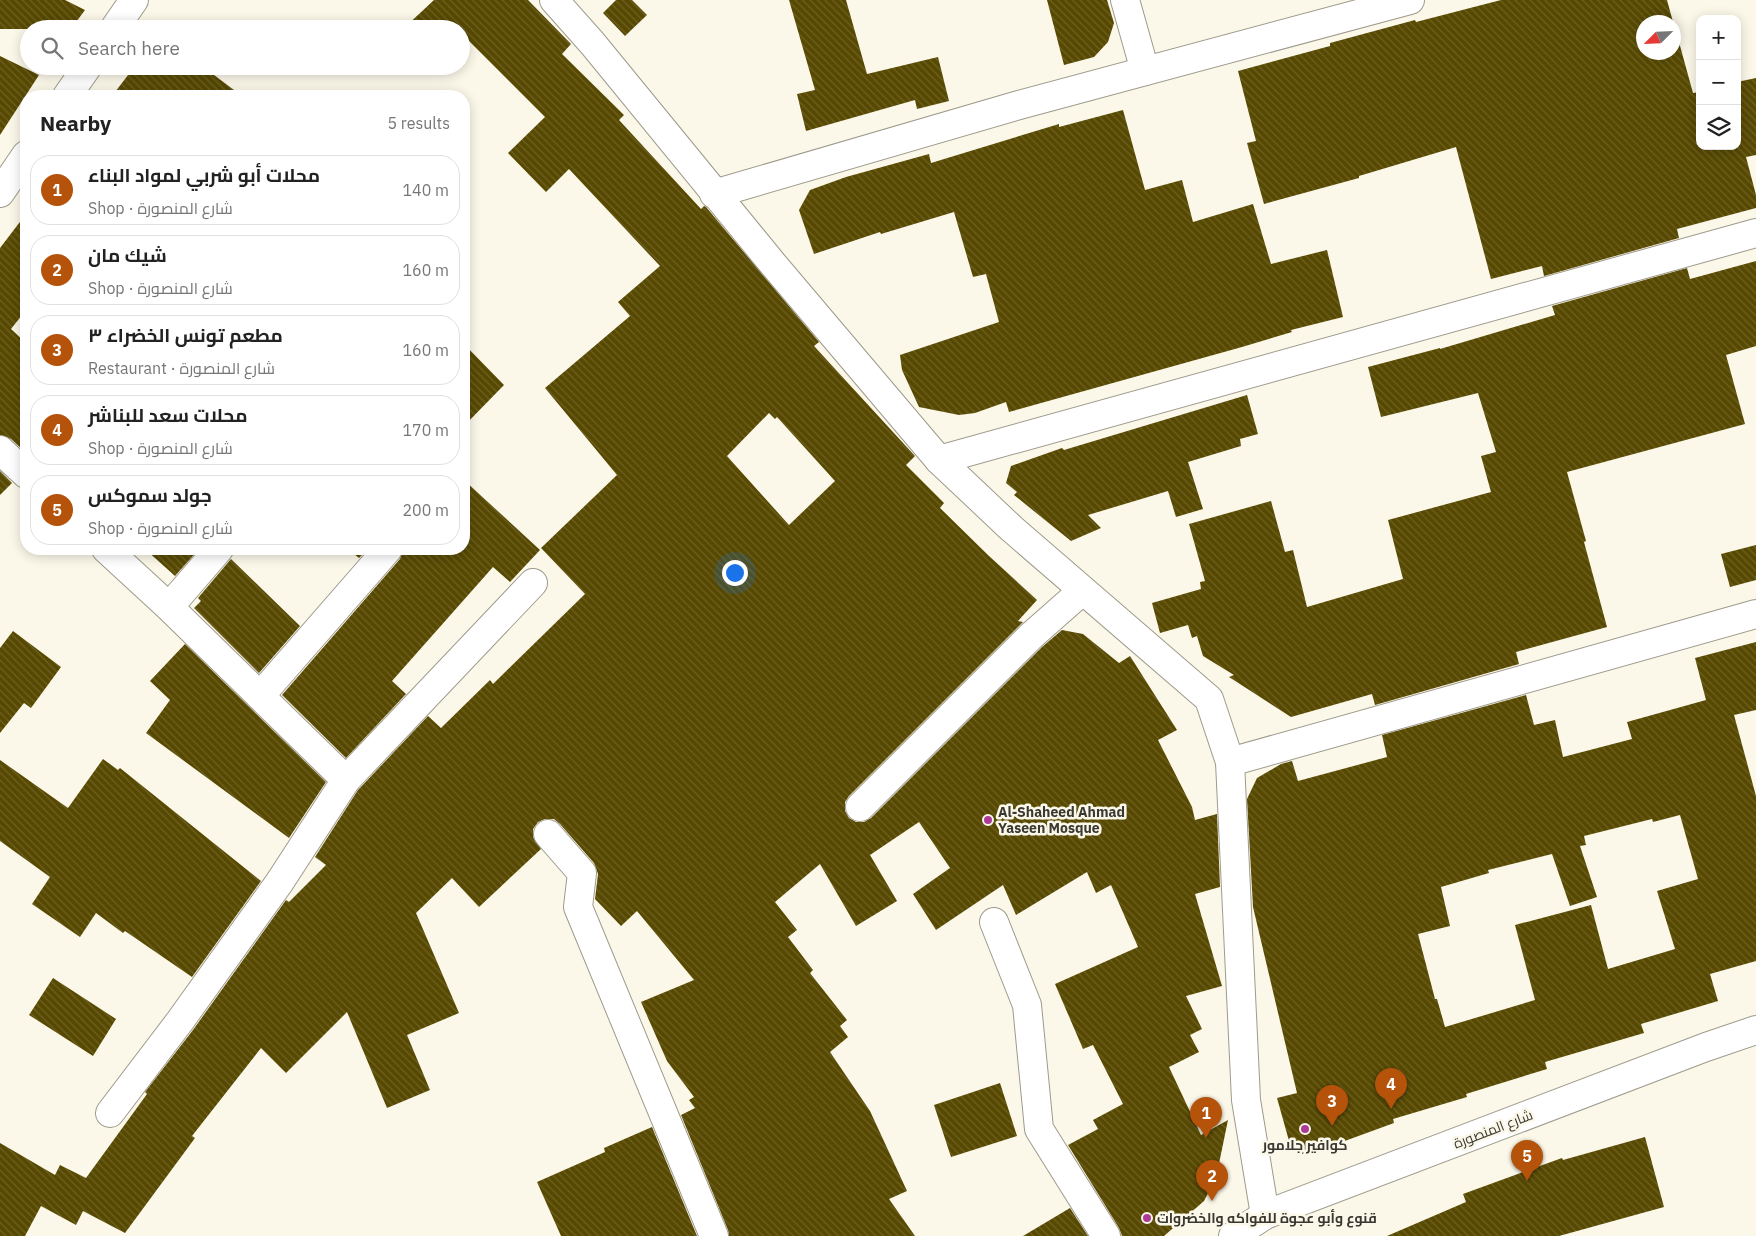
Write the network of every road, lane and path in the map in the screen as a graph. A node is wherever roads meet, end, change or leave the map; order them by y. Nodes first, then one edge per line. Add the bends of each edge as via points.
1 (134, 0) edge
2 (554, 0) edge
3 (1125, 0) edge
4 (1410, 0) edge
5 (120, 20) edge
6 (1145, 71) junction
7 (82, 75) edge
8 (71, 90) edge
9 (20, 164) edge
10 (0, 193) edge
11 (714, 194) junction
12 (1756, 234) edge
13 (0, 450) edge
14 (939, 460) junction
15 (20, 468) edge
16 (113, 555) edge
17 (214, 555) edge
18 (383, 555) edge
19 (533, 582) dead end
20 (1082, 591) junction
21 (169, 607) junction
22 (1756, 614) edge
23 (260, 696) junction
24 (1230, 762) junction
25 (346, 780) junction
26 (860, 807) dead end
27 (548, 834) dead end
28 (994, 922) dead end
29 (1756, 1030) edge
30 (110, 1114) dead end
31 (1265, 1215) junction
32 (714, 1236) edge
33 (1106, 1236) edge
34 (1233, 1236) edge

1 - 5 street
2 - 11 street
3 - 6 street
4 - 6 street
6 - 11 street
7 - 8 street
9 - 10 street
11 - 14 street
12 - 14 street
13 - 15 street
14 - 20 street
16 - 21 street
17 - 21 street
18 - 23 street
19 - 25 street
20 - 24 street via 1209,699
20 - 26 street via 1031,636
21 - 23 street
22 - 24 street
23 - 25 street
24 - 31 street via 1246,1100
25 - 30 street via 279,883
27 - 32 street via 582,873 578,907
28 - 33 street via 1027,1005 1039,1129
29 - 31 street, شارع المنصورة
31 - 34 street, شارع المنصورة

